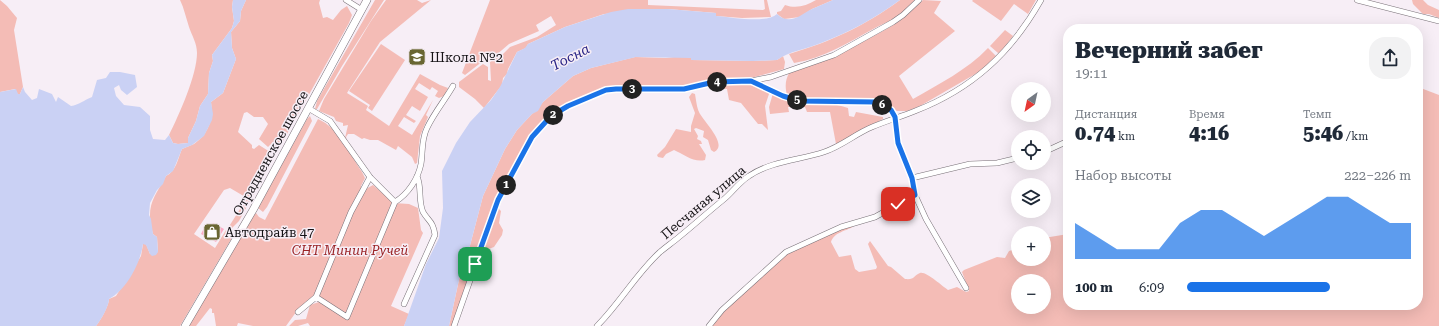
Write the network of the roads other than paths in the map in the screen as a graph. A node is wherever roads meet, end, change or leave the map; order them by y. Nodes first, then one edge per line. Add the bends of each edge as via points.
1 (346, 0) edge
2 (367, 0) edge
3 (919, 0) edge
4 (1041, 0) edge
5 (1357, 0) edge
6 (362, 10) junction
7 (1439, 21) edge
8 (751, 81) junction
9 (453, 86) dead end
10 (308, 108) junction
11 (895, 117) junction
12 (1063, 143) edge
13 (1051, 149) edge
14 (1011, 160) edge
15 (417, 176) junction
16 (370, 177) junction
17 (912, 178) junction
18 (915, 195) junction
19 (395, 202) junction
20 (966, 288) dead end
21 (316, 297) junction
22 (404, 304) dead end
23 (298, 312) dead end
24 (184, 326) edge
25 (454, 326) edge
26 (597, 326) edge
27 (708, 326) edge

1 - 6 street
2 - 6 main road, Отрадненское шоссе
3 - 8 street via 894,22 834,55 771,77
4 - 11 street, Песчаная улица via 1016,39 994,64 939,100
5 - 7 street
6 - 10 main road, Отрадненское шоссе
8 - 11 street via 799,101 875,102 891,110
8 - 25 street via 714,82 684,89 606,90 551,116 532,137 498,200
9 - 15 street via 427,128
10 - 16 street via 330,121
10 - 24 main road, Отрадненское шоссе via 253,210
11 - 17 street via 898,143
11 - 26 street, Песчаная улица via 869,128 841,145 770,166 749,176 660,252
12 - 13 street
14 - 17 street via 970,164
15 - 19 street via 406,194
15 - 22 street via 423,211 433,224 435,235
16 - 19 street
16 - 21 street via 351,212
17 - 18 street
18 - 20 street
18 - 27 street via 875,217 842,227 786,252
19 - 21 street via 347,317
21 - 23 street

